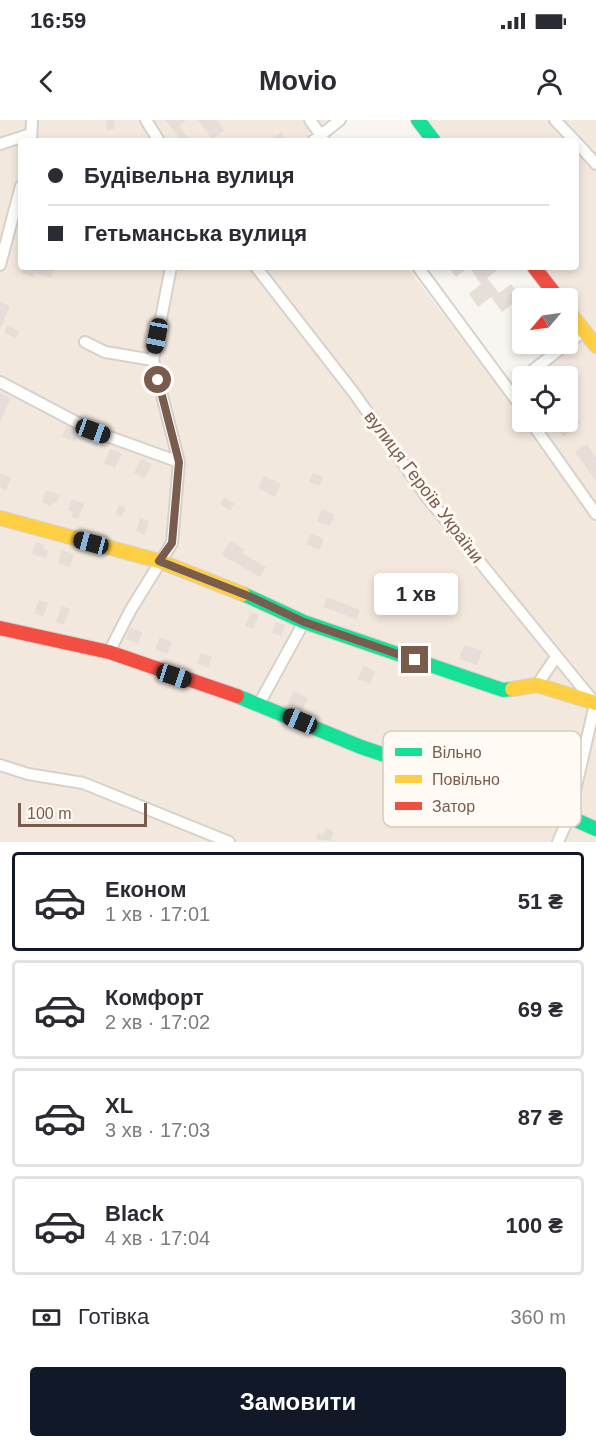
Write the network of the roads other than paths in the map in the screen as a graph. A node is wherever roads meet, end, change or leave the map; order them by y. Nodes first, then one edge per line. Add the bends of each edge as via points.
1 (32, 120) edge
2 (146, 120) edge
3 (310, 120) edge
4 (340, 120) edge
5 (418, 120) edge
6 (555, 120) edge
7 (31, 138) edge
8 (157, 138) edge
9 (319, 138) edge
10 (321, 138) edge
11 (432, 138) edge
12 (572, 138) edge
13 (18, 141) edge
14 (0, 144) edge
15 (579, 145) edge
16 (596, 164) edge
17 (18, 197) edge
18 (0, 266) edge
19 (170, 270) edge
20 (258, 270) edge
21 (420, 270) edge
22 (536, 270) edge
23 (550, 288) edge
24 (578, 323) edge
25 (584, 331) junction
26 (85, 342) dead end
27 (596, 346) edge
28 (153, 360) junction
29 (539, 366) edge
30 (0, 382) edge
31 (512, 387) edge
32 (509, 389) junction
33 (512, 393) edge
34 (538, 432) edge
35 (179, 462) junction
36 (596, 514) edge
37 (0, 518) edge
38 (159, 561) junction
39 (304, 622) junction
40 (0, 628) edge
41 (109, 652) junction
42 (556, 657) junction
43 (537, 685) junction
44 (259, 704) junction
45 (596, 704) edge
46 (383, 754) edge
47 (0, 765) edge
48 (581, 767) edge
49 (581, 822) edge
50 (565, 827) edge
51 (596, 829) edge
52 (229, 842) edge
53 (558, 842) edge

1 - 7 street
2 - 8 street
3 - 9 street
4 - 10 street
5 - 11 street
6 - 12 street
13 - 14 street
15 - 16 street
17 - 18 street
19 - 28 street
20 - 42 street, вулиця Героїв України via 354,393 426,496
21 - 32 street
22 - 23 street
24 - 25 street
25 - 27 street
25 - 29 street
26 - 28 street via 105,352
28 - 35 street
30 - 35 street via 93,431
31 - 32 street
32 - 33 street
34 - 36 street
35 - 38 street via 172,543
37 - 38 street
38 - 39 street
38 - 41 street
39 - 43 street via 503,690
39 - 44 street
40 - 41 street
41 - 44 street
42 - 43 street
42 - 45 street, вулиця Героїв України
43 - 45 street
44 - 46 street
45 - 48 street
47 - 52 street via 83,783
49 - 51 street
50 - 53 street

